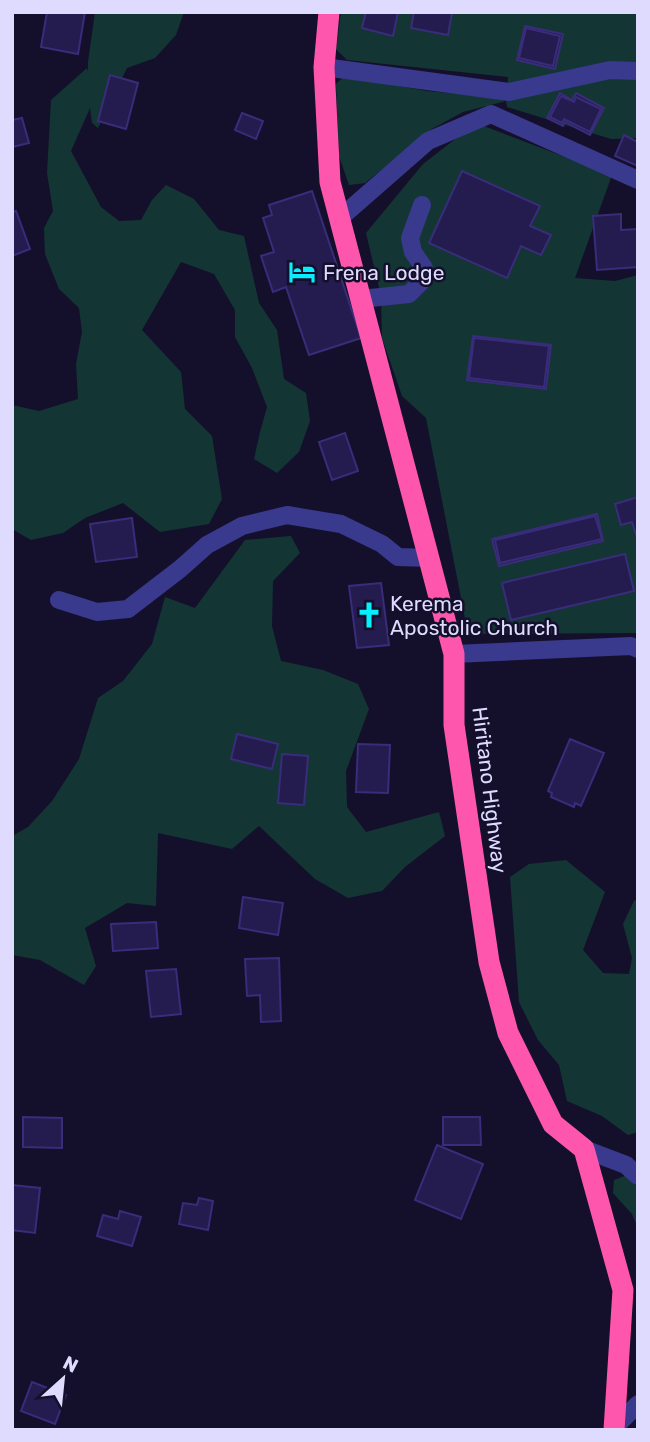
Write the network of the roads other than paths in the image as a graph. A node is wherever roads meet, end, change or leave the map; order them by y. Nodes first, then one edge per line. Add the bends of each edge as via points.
1 (329, 12) edge
2 (324, 67) junction
3 (638, 71) edge
4 (638, 180) edge
5 (422, 205) dead end
6 (340, 218) junction
7 (361, 299) junction
8 (429, 558) junction
9 (59, 600) dead end
10 (638, 649) edge
11 (454, 654) junction
12 (584, 1149) junction
13 (638, 1177) edge
14 (638, 1404) edge
15 (615, 1428) edge

1 - 2 highway, Hiritano Highway
2 - 3 street via 509,92 610,70
2 - 6 highway, Hiritano Highway via 330,182
4 - 6 street via 491,114 428,141
5 - 7 street via 410,238 424,268 424,280 409,295
6 - 7 highway, Hiritano Highway
7 - 8 highway, Hiritano Highway
8 - 9 street via 397,557 382,544 341,524 287,515 242,526 207,545 128,609 97,612
8 - 11 highway, Hiritano Highway
10 - 11 street
11 - 12 highway, Hiritano Highway via 454,725 489,962 508,1032 553,1124
12 - 13 street via 626,1165
12 - 15 highway via 623,1290
14 - 15 street

